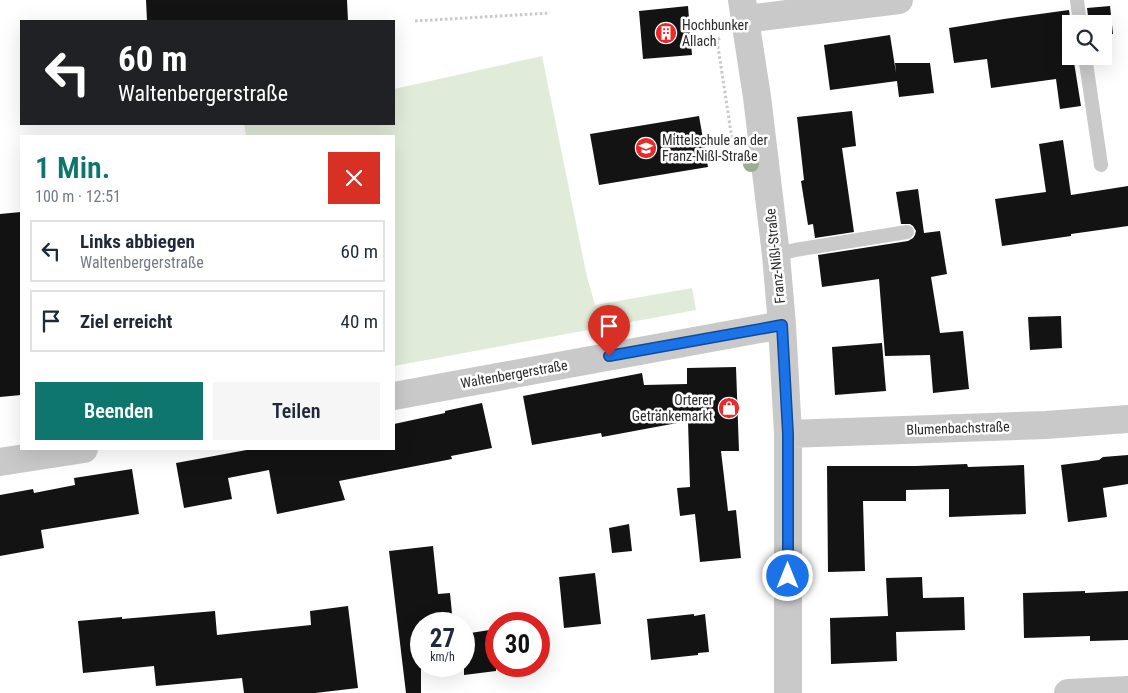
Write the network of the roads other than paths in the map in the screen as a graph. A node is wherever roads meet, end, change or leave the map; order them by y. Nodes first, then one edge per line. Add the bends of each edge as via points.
1 (899, 0) edge
2 (1077, 0) edge
3 (744, 10) edge
4 (1079, 15) edge
5 (1086, 65) edge
6 (1101, 165) dead end
7 (906, 232) dead end
8 (776, 254) junction
9 (782, 325) junction
10 (395, 396) edge
11 (1128, 419) edge
12 (788, 434) junction
13 (78, 450) edge
14 (0, 462) edge
15 (1128, 690) edge
16 (788, 693) edge
17 (1068, 693) edge

1 - 3 street
2 - 4 lane
3 - 8 street, Franz-Nißl-Straße
5 - 6 lane
7 - 8 lane
8 - 9 street, Franz-Nißl-Straße
9 - 10 street, Waltenbergerstraße
9 - 12 street, Franz-Nißl-Straße
11 - 12 street, Blumenbachstraße
12 - 16 street, Franz-Nißl-Straße
13 - 14 street
15 - 17 street

